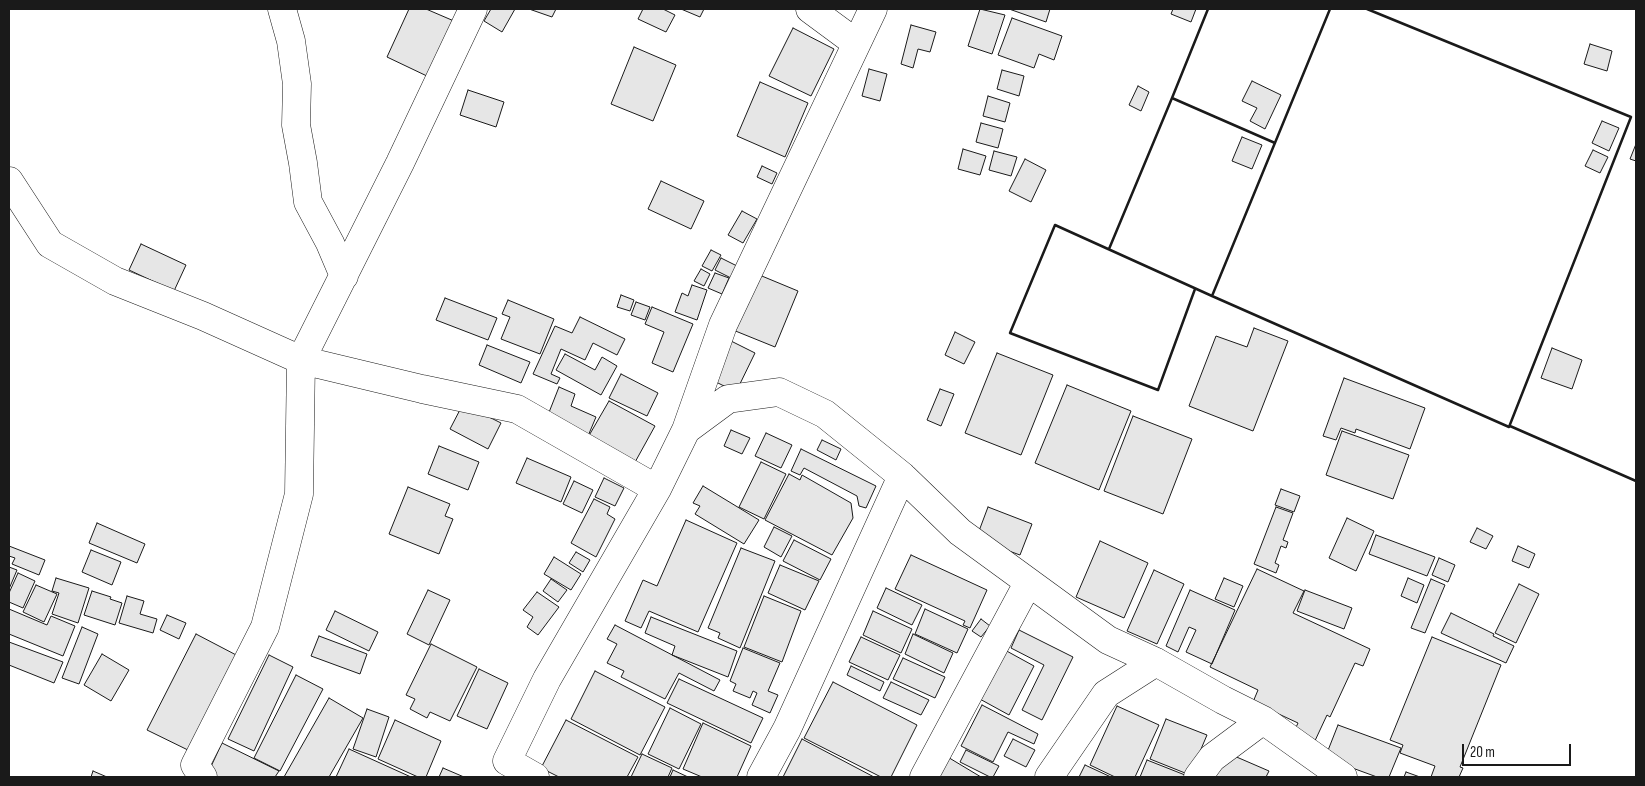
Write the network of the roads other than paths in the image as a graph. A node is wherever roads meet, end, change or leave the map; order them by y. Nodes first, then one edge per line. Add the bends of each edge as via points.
1 (282, 9) edge
2 (473, 9) edge
3 (810, 9) edge
4 (873, 9) edge
5 (856, 43) junction
6 (9, 181) edge
7 (344, 276) junction
8 (302, 360) junction
9 (686, 430) junction
10 (902, 476) junction
11 (657, 489) junction
12 (1028, 582) junction
13 (1156, 662) junction
14 (1263, 720) junction
15 (203, 777) edge
16 (535, 777) edge
17 (761, 777) edge
18 (924, 777) edge
19 (1049, 777) edge
20 (1198, 777) edge
21 (1343, 777) edge

1 - 7 street via 291,41 297,84 296,125 308,202
2 - 7 street
3 - 5 street
4 - 5 street
5 - 9 street via 723,324
6 - 8 street via 50,244 115,281
7 - 8 street
8 - 11 street via 517,409
8 - 15 street via 299,494 265,627 195,765
9 - 10 street via 728,399 779,392 825,414
9 - 11 street
10 - 12 street via 960,532
10 - 17 street via 787,729
11 - 16 street via 547,679 507,761
12 - 13 street via 1108,640
12 - 18 street
13 - 14 street
13 - 19 street via 1106,694
14 - 20 street via 1212,758
14 - 21 street

